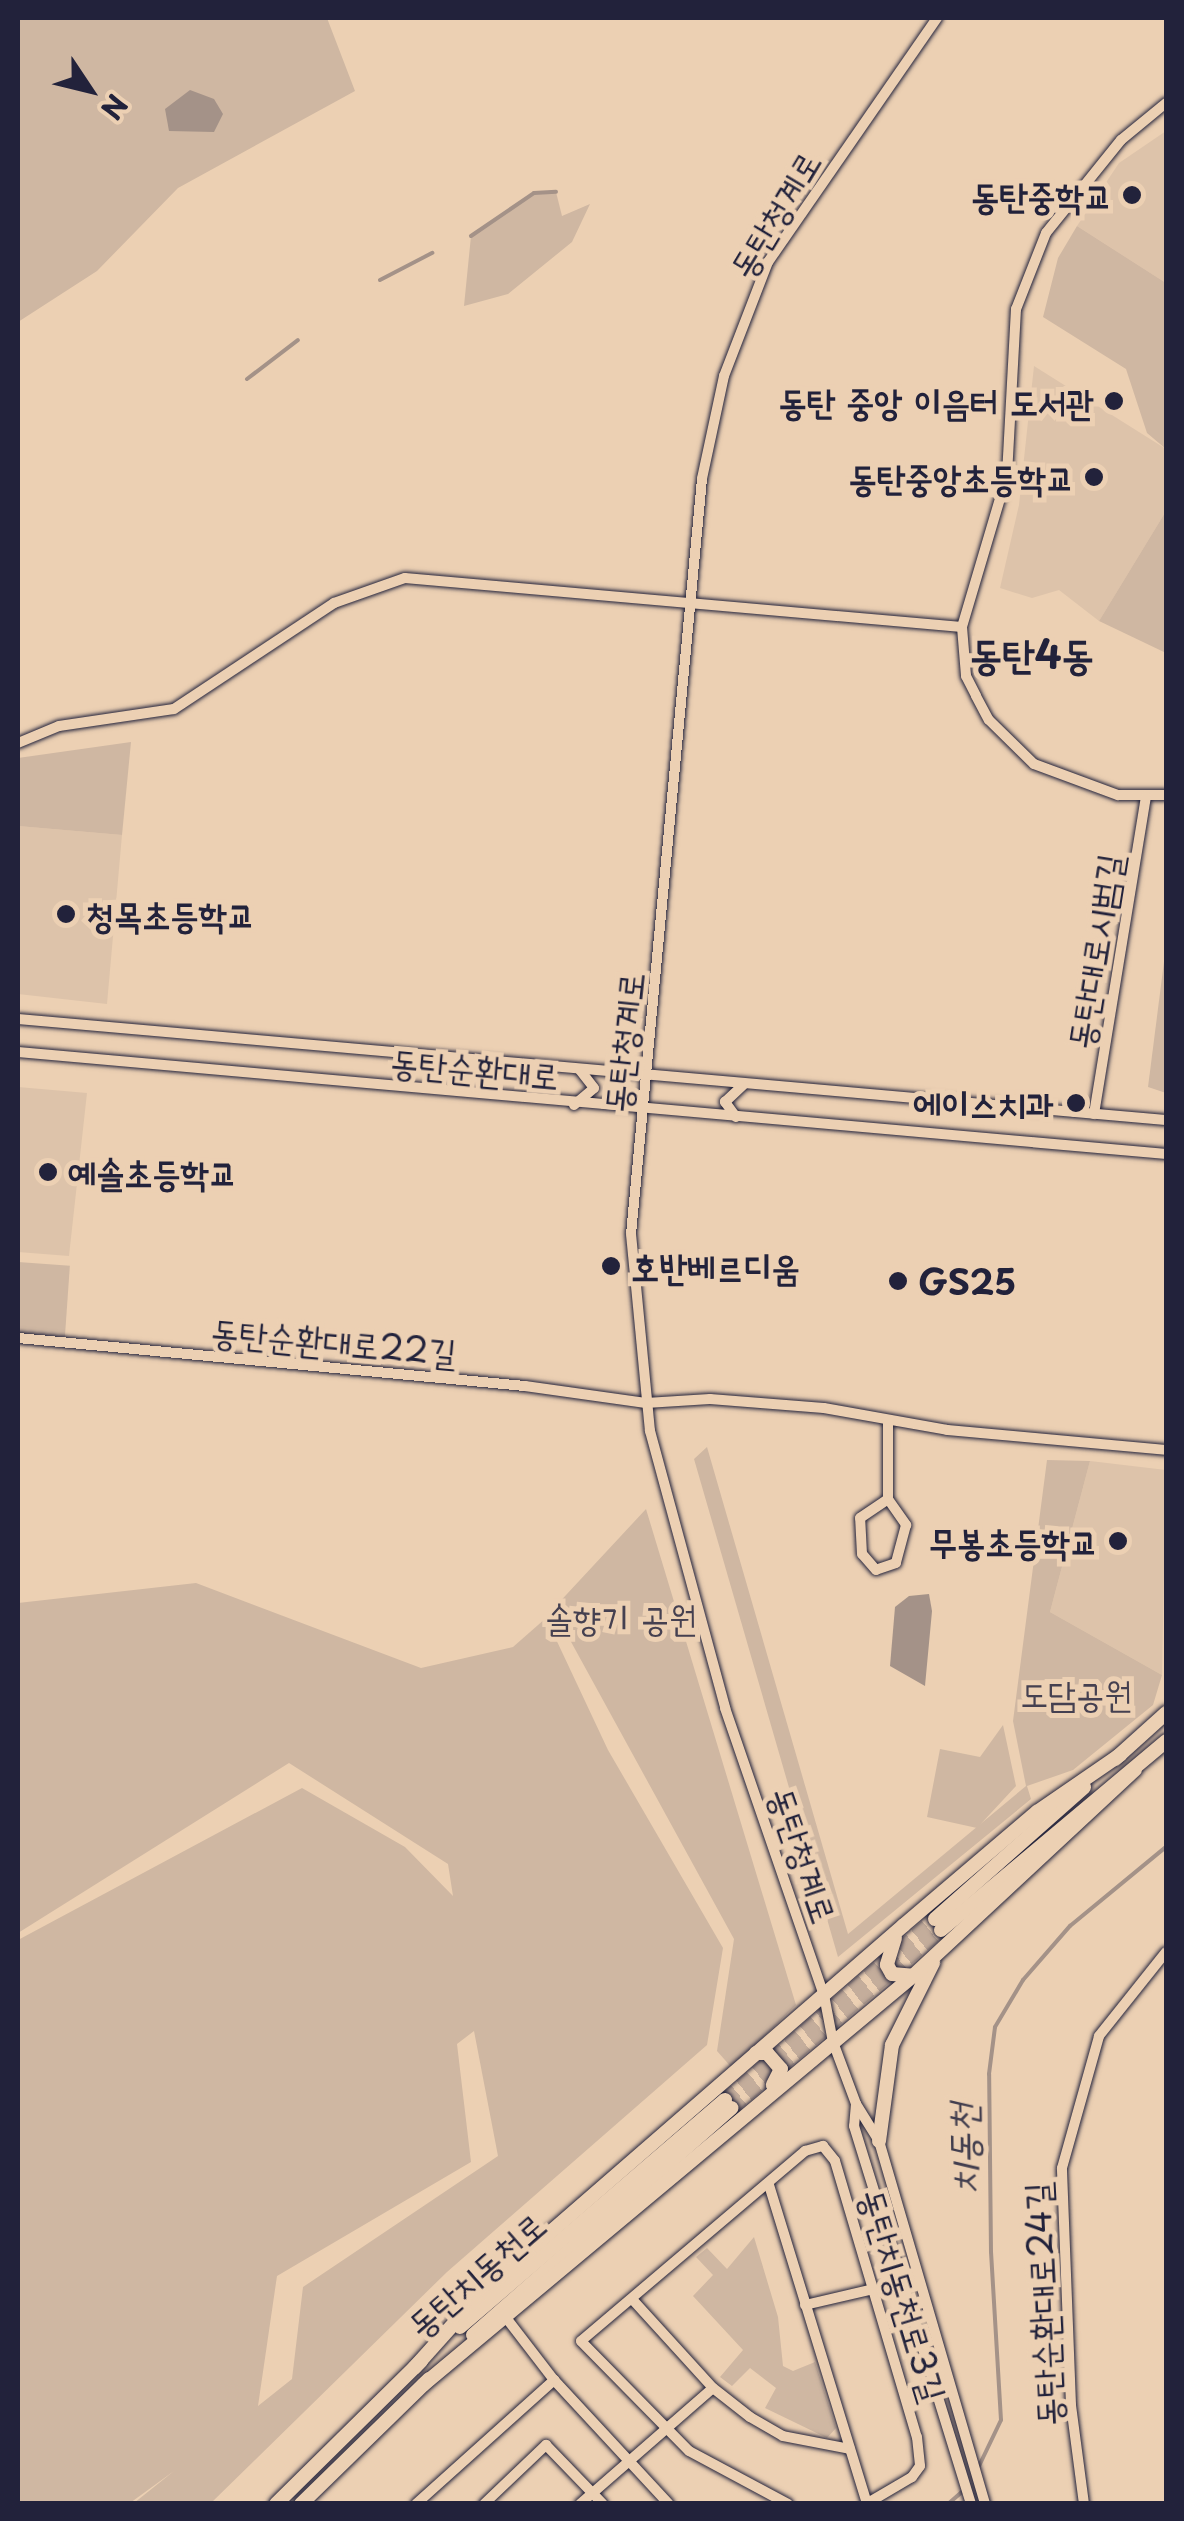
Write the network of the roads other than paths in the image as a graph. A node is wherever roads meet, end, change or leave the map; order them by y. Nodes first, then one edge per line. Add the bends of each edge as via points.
1 (937, 18) edge
2 (1166, 103) edge
3 (689, 600) junction
4 (962, 627) junction
5 (18, 743) edge
6 (1166, 795) edge
7 (1146, 797) junction
8 (18, 1019) edge
9 (18, 1052) edge
10 (574, 1068) junction
11 (650, 1075) junction
12 (749, 1084) junction
13 (573, 1105) junction
14 (646, 1112) junction
15 (1094, 1114) junction
16 (742, 1120) junction
17 (1166, 1120) edge
18 (1166, 1154) edge
19 (18, 1338) edge
20 (646, 1403) junction
21 (888, 1423) junction
22 (1166, 1450) edge
23 (888, 1499) junction
24 (1166, 1713) edge
25 (1166, 1741) edge
26 (1120, 1754) junction
27 (904, 1924) junction
28 (942, 1930) junction
29 (1166, 1952) edge
30 (912, 1976) junction
31 (824, 1996) junction
32 (833, 2042) junction
33 (756, 2053) junction
34 (767, 2094) junction
35 (856, 2104) junction
36 (879, 2141) junction
37 (769, 2184) junction
38 (873, 2289) junction
39 (632, 2299) junction
40 (806, 2304) junction
41 (506, 2318) junction
42 (415, 2367) junction
43 (554, 2380) junction
44 (423, 2385) junction
45 (712, 2388) junction
46 (665, 2430) junction
47 (850, 2449) junction
48 (628, 2464) junction
49 (599, 2500) edge
50 (866, 2503) edge
51 (276, 2504) edge
52 (301, 2504) edge
53 (416, 2504) edge
54 (484, 2504) edge
55 (580, 2504) edge
56 (669, 2504) edge
57 (788, 2504) edge
58 (970, 2504) edge
59 (985, 2504) edge
60 (1084, 2504) edge

1 - 3 street, 동탄청계로 via 768,262 724,376 702,479
2 - 4 street via 1090,176 1046,233 1028,278 1016,309 1008,475
3 - 4 street
3 - 5 street via 405,578 334,603 174,710 58,726
3 - 11 street, 동탄청계로
4 - 7 street via 966,676 1010,743 1034,764 1076,782
6 - 7 street
7 - 15 street, 동탄대로시범길
8 - 10 street, 동탄순환대로
9 - 13 street, 동탄순환대로
10 - 11 street, 동탄순환대로
10 - 13 street via 587,1072 594,1088
11 - 12 street, 동탄순환대로
11 - 14 street, 동탄청계로
12 - 15 street, 동탄순환대로
12 - 16 street via 729,1092 725,1102 726,1111
13 - 14 street, 동탄순환대로
14 - 16 street, 동탄순환대로
14 - 20 street, 동탄청계로 via 631,1234
15 - 17 street, 동탄순환대로
16 - 18 street, 동탄순환대로
19 - 20 street, 동탄순환대로22길
20 - 21 street, 동탄순환대로22길 via 710,1399 824,1408
20 - 31 street, 동탄청계로 via 725,1708
21 - 22 street, 동탄순환대로22길
21 - 23 street
23 - 23 street via 860,1518 862,1554 876,1570 896,1563 906,1524
24 - 26 main road
25 - 28 main road via 1051,1855
26 - 27 main road via 1038,1812
26 - 28 main road
27 - 30 main road via 888,1966 892,1974
27 - 31 main road
28 - 30 main road
28 - 36 main road via 892,2045
29 - 60 street, 동탄순환대로24길 via 1099,2036 1062,2168 1071,2405
30 - 32 main road
31 - 32 street, 동탄청계로
31 - 33 main road
32 - 34 main road
32 - 35 street, 동탄청계로
33 - 34 main road via 767,2053 781,2068
33 - 42 main road via 484,2289
34 - 41 main road
35 - 36 street, 동탄청계로
35 - 58 street, 동탄청계로 via 854,2126
36 - 59 street, 동탄청계로
37 - 38 street, 동탄치동천로3길 via 805,2151 822,2146 836,2161
37 - 39 street, 동탄치동천로3길
37 - 40 street, 동탄치동천로3길
38 - 40 street
38 - 50 street, 동탄치동천로3길 via 920,2466
39 - 45 street
39 - 46 street, 동탄치동천로3길 via 581,2341
40 - 47 street, 동탄치동천로3길
41 - 43 street
41 - 44 main road
42 - 44 main road, 동탄치동천로 via 728,2104
42 - 51 main road, 동탄치동천로
43 - 48 street
43 - 53 street
44 - 52 main road, 동탄치동천로
45 - 46 street
45 - 47 street via 783,2436
46 - 48 street
46 - 57 street, 동탄치동천로3길 via 736,2481
47 - 50 street, 동탄치동천로3길
48 - 49 street
48 - 56 street
49 - 54 street via 546,2446
49 - 55 street

